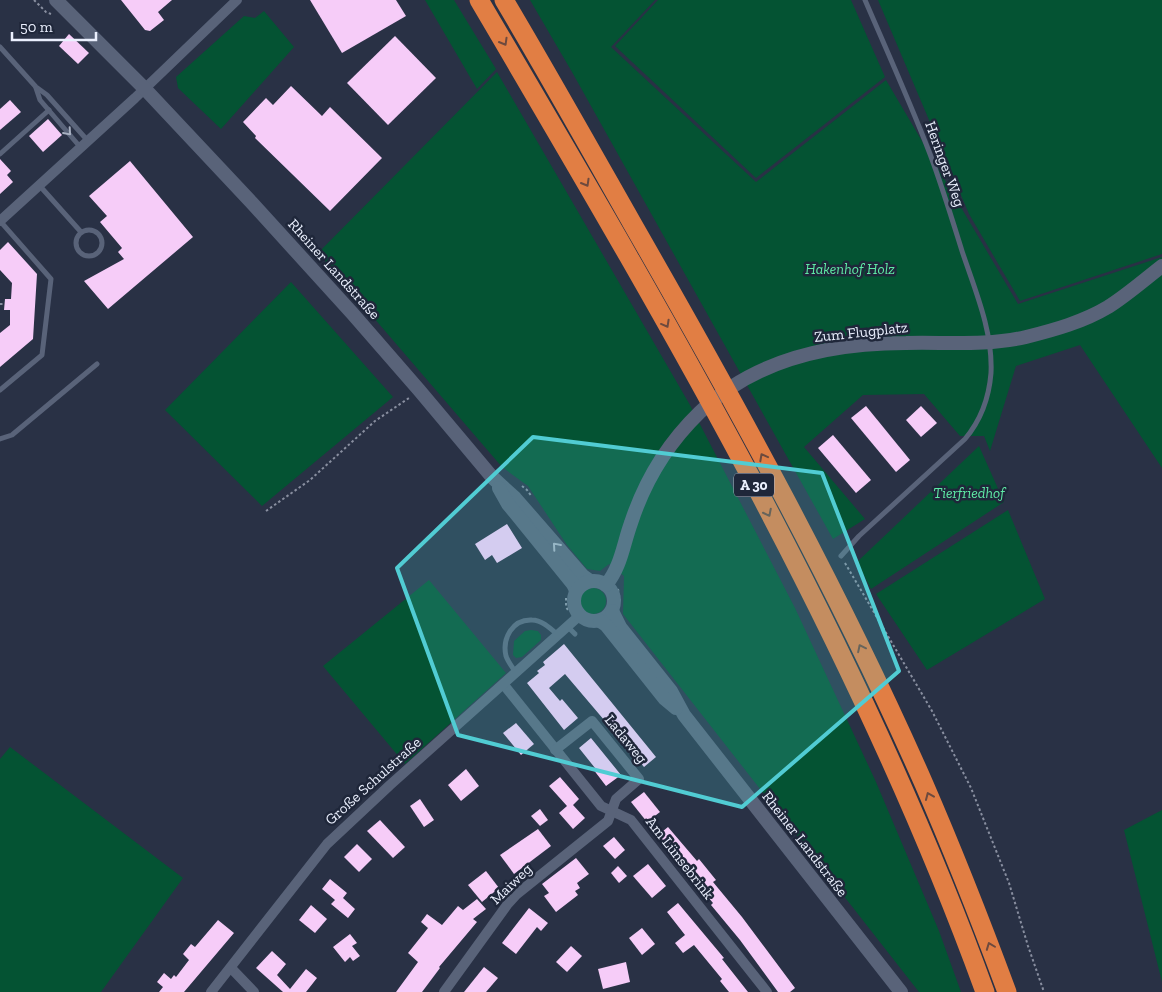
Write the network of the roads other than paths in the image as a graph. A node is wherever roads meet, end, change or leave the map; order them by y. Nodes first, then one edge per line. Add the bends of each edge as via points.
1 (56, 0) edge
2 (237, 0) edge
3 (479, 0) edge
4 (504, 0) edge
5 (865, 0) edge
6 (0, 46) edge
7 (36, 87) junction
8 (144, 89) junction
9 (49, 110) junction
10 (85, 145) junction
11 (0, 154) edge
12 (39, 185) junction
13 (0, 221) edge
14 (81, 232) junction
15 (1162, 266) edge
16 (989, 341) junction
17 (98, 364) dead end
18 (0, 390) edge
19 (0, 439) edge
20 (492, 477) junction
21 (841, 556) road end
22 (590, 581) junction
23 (606, 585) junction
24 (571, 592) junction
25 (612, 611) junction
26 (579, 616) junction
27 (600, 621) junction
28 (559, 636) junction
29 (516, 674) junction
30 (504, 685) junction
31 (684, 715) junction
32 (556, 750) junction
33 (612, 811) junction
34 (231, 968) junction
35 (211, 992) edge
36 (254, 992) edge
37 (444, 992) edge
38 (766, 992) edge
39 (901, 992) edge
40 (985, 992) edge
41 (1007, 992) edge

1 - 8 street, Rheiner Landstraße
2 - 8 street
3 -> 40 highway, A 30 via 716,413 817,606 912,808
41 -> 4 highway, A 30 via 969,890 923,782 833,591 764,457
5 - 16 lane, Heringer Weg via 930,155
6 - 7 lane
7 - 9 lane via 40,100
7 - 10 lane via 47,94
8 - 10 street
8 - 20 street, Rheiner Landstraße via 259,210
9 -> 10 lane
9 - 11 lane
10 - 12 street
12 - 13 street
12 - 14 lane
13 - 18 lane via 51,279 42,355
14 - 14 lane via 76,239 80,252 87,256 95,255 102,244 98,234 91,230
15 - 16 street, Zum Flugplatz via 1087,318 1024,337
16 - 21 lane, Heringer Weg via 991,372 987,397 975,427
16 - 23 street, Zum Flugplatz via 854,346 812,353 757,372 718,397 682,430 655,467 630,523 618,566
17 - 19 lane via 12,434
22 -> 20 street, Rheiner Landstraße
20 - 24 street, Rheiner Landstraße via 508,504 573,584
22 - 23 street
22 - 24 street
23 - 25 street via 614,597
24 - 26 street
25 - 27 street
25 - 31 street, Rheiner Landstraße via 620,627 671,691
26 - 27 street via 589,622
26 - 28 street, Große Schulstraße via 571,631
27 - 31 street, Rheiner Landstraße via 664,698
28 - 29 street, Große Schulstraße
28 - 29 lane via 545,624 532,620 519,622 509,631 505,643 506,657
29 - 30 street, Große Schulstraße
30 - 32 street, Am Lünsebrink
30 - 34 street, Große Schulstraße via 327,844
31 - 39 street, Rheiner Landstraße
32 - 33 street, Am Lünsebrink via 601,806
32 - 33 street, Ladaweg via 592,721 639,779 616,799
33 - 37 street, Maiweg via 608,821 507,905
33 - 38 street, Am Lünsebrink via 631,820
34 - 35 street, Große Schulstraße
34 - 36 street

